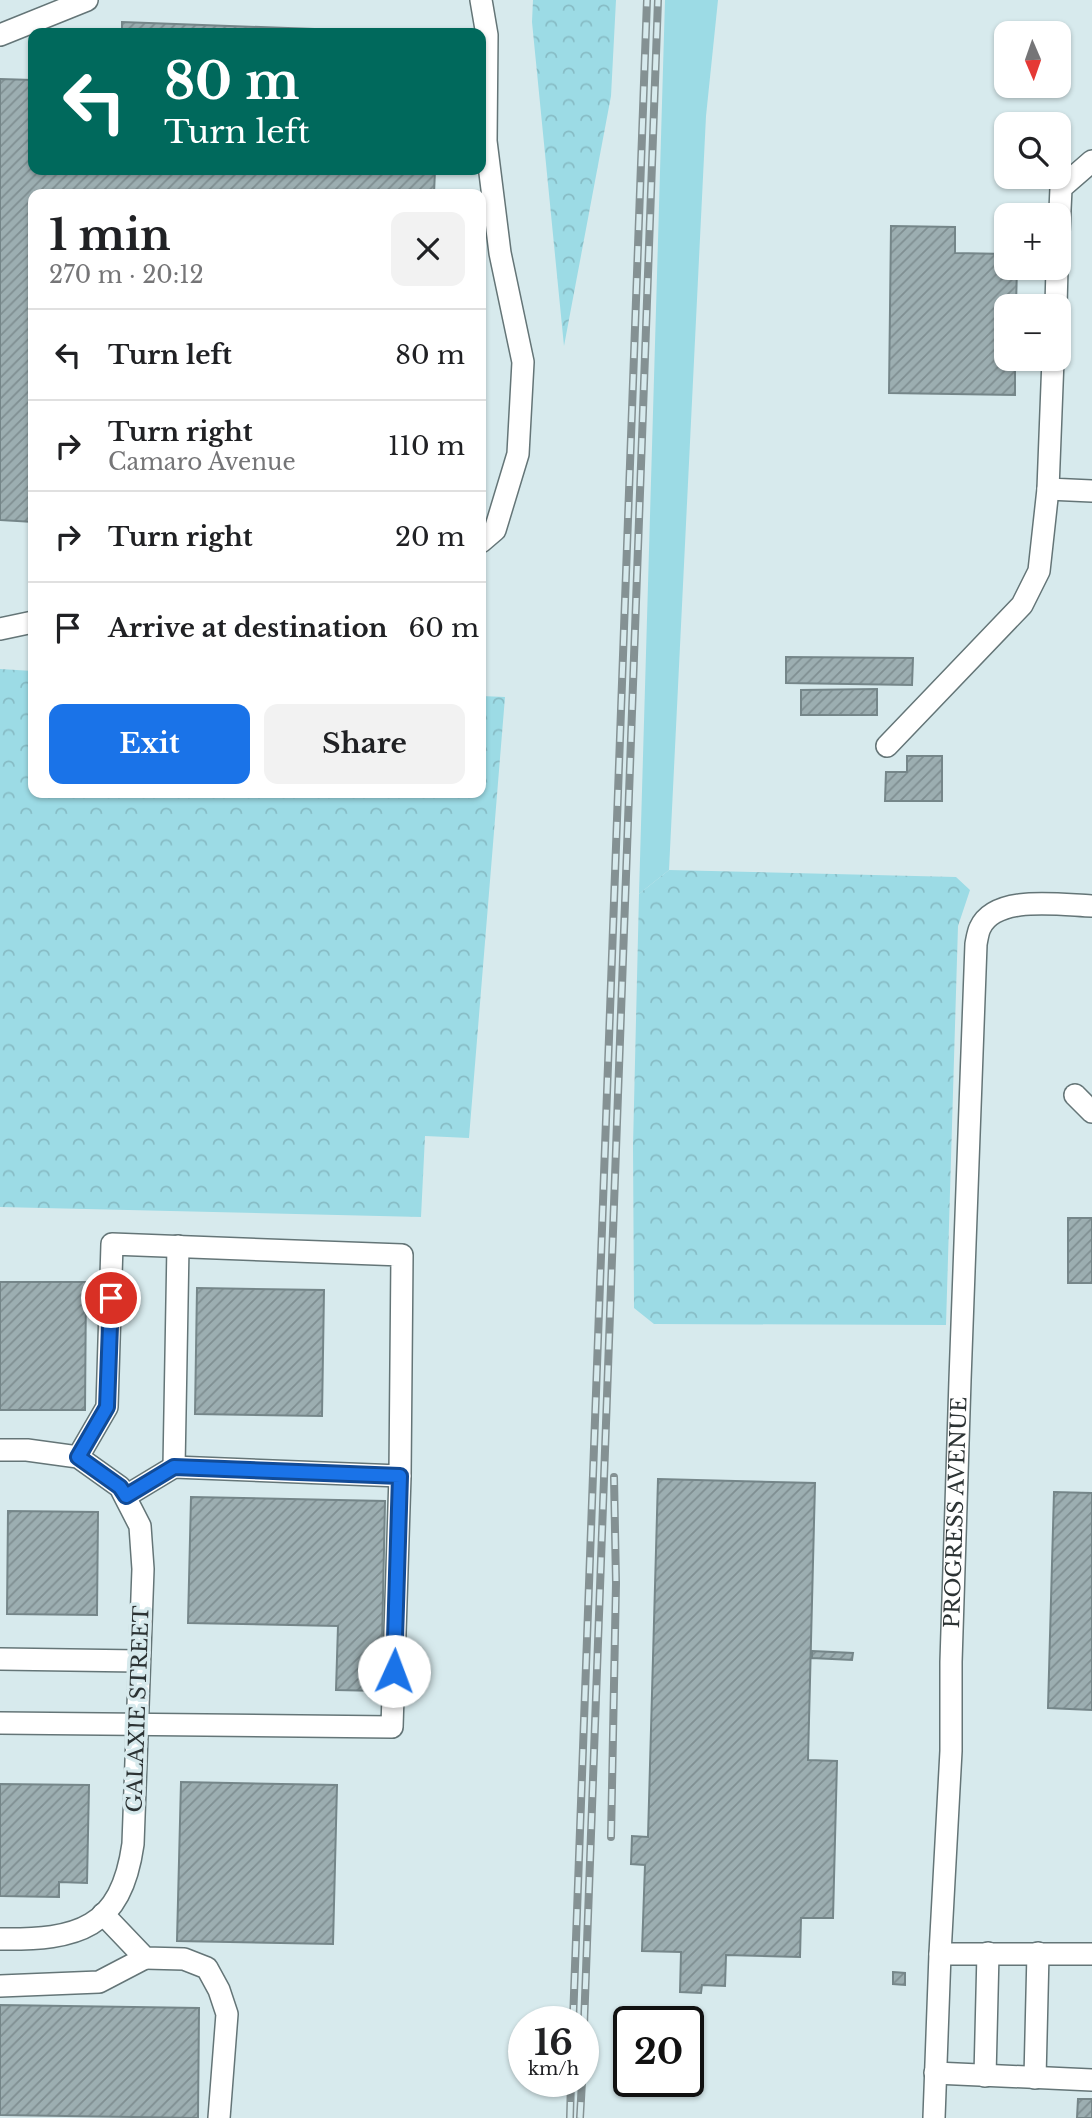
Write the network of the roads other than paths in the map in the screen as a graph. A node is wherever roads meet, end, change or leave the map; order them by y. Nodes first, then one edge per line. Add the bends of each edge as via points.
1 (87, 0) edge
2 (481, 0) edge
3 (486, 28) edge
4 (486, 29) edge
5 (0, 35) edge
6 (486, 141) edge
7 (486, 141) edge
8 (1092, 161) edge
9 (1060, 203) edge
10 (1053, 371) edge
11 (1048, 489) junction
12 (1092, 491) edge
13 (486, 538) edge
14 (28, 623) edge
15 (0, 629) edge
16 (887, 746) dead end
17 (1092, 906) edge
18 (1075, 1096) dead end
19 (1092, 1112) edge
20 (178, 1247) junction
21 (0, 1450) edge
22 (78, 1457) junction
23 (174, 1467) junction
24 (400, 1476) junction
25 (123, 1492) junction
26 (0, 1659) edge
27 (139, 1661) junction
28 (0, 1723) edge
29 (137, 1726) junction
30 (98, 1919) junction
31 (0, 1939) edge
32 (988, 1953) junction
33 (1038, 1953) junction
34 (940, 1954) junction
35 (1092, 1954) edge
36 (145, 1958) junction
37 (0, 1986) edge
38 (935, 2073) junction
39 (985, 2076) junction
40 (1035, 2078) junction
41 (1092, 2080) edge
42 (219, 2118) edge
43 (934, 2118) edge

1 - 5 street
2 - 3 street
4 - 7 street
6 - 13 street via 500,253 523,362 518,454 495,530
8 - 9 street via 1061,188
10 - 11 street
11 - 12 street
11 - 16 street via 1039,571 1022,605
14 - 15 street
17 - 34 street, PROGRESS AVENUE via 1002,907 980,927 976,944 951,1751
18 - 19 street
20 - 22 street via 112,1244 107,1407
20 - 23 street
20 - 24 street via 402,1255
21 - 22 street
22 - 25 street
23 - 24 street
23 - 25 street
24 - 29 street via 392,1727
25 - 27 street, GALAXIE STREET via 140,1526
26 - 27 street
27 - 29 street, GALAXIE STREET
28 - 29 street
29 - 30 street, GALAXIE STREET via 130,1866 122,1888
30 - 31 street via 53,1938
30 - 36 street
32 - 33 street
32 - 34 street
32 - 39 street
33 - 35 street
33 - 40 street
34 - 38 street, PROGRESS AVENUE
36 - 37 street via 99,1982
36 - 42 street via 184,1959 207,1968 219,1990 227,2014
38 - 39 street
38 - 43 street, PROGRESS AVENUE
39 - 40 street
40 - 41 street

